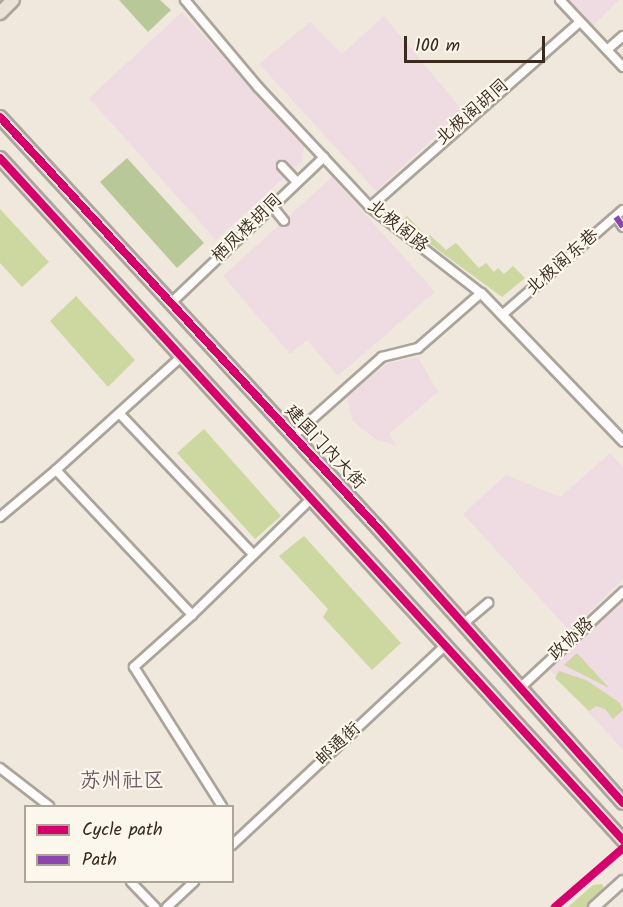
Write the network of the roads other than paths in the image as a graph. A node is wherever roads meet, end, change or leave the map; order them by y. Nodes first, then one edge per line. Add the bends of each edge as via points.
1 (13, 0) edge
2 (185, 0) edge
3 (560, 0) edge
4 (0, 13) edge
5 (580, 22) junction
6 (623, 36) edge
7 (608, 49) junction
8 (623, 67) edge
9 (0, 117) edge
10 (324, 157) junction
11 (0, 158) edge
12 (282, 166) dead end
13 (297, 182) junction
14 (272, 206) junction
15 (370, 207) junction
16 (623, 210) edge
17 (616, 217) junction
18 (284, 221) dead end
19 (623, 227) edge
20 (481, 293) junction
21 (172, 302) junction
22 (502, 315) junction
23 (181, 357) junction
24 (120, 414) junction
25 (293, 436) junction
26 (623, 441) edge
27 (56, 470) junction
28 (311, 499) junction
29 (0, 517) edge
30 (252, 553) junction
31 (623, 592) edge
32 (488, 603) dead end
33 (192, 615) junction
34 (463, 624) junction
35 (446, 645) junction
36 (520, 688) junction
37 (0, 768) edge
38 (623, 803) edge
39 (46, 805) edge
40 (221, 805) edge
41 (623, 840) edge
42 (234, 844) edge
43 (623, 881) edge
44 (132, 883) edge
45 (193, 883) edge
46 (155, 907) edge
47 (167, 907) edge
48 (594, 907) edge

1 - 4 main road
2 - 10 street, 北极阁路 via 258,87
3 - 5 street
5 - 7 street
5 - 15 street, 北极阁胡同
6 - 7 street
7 - 8 street
9 - 21 main road, 建国门内大街
10 - 13 street, 栖凤楼胡同
10 - 15 street, 北极阁路
11 - 23 main road
12 - 13 street
13 - 14 street, 栖凤楼胡同
14 - 18 street
14 - 21 street, 栖凤楼胡同
15 - 20 street, 北极阁路
16 - 17 street, 北极阁东巷
17 - 19 street
17 - 22 street, 北极阁东巷
20 - 22 street, 北极阁路
20 - 25 street via 418,348 382,357
21 - 25 main road, 建国门内大街
22 - 26 street, 北极阁路
23 - 24 street
23 - 28 main road
24 - 27 street
24 - 30 street
25 - 34 main road, 建国门内大街
27 - 29 street
27 - 33 street
28 - 30 street
28 - 35 main road
30 - 33 street
31 - 36 street, 政协路
32 - 34 street
33 - 40 street via 134,667
34 - 36 main road, 建国门内大街
35 - 41 main road
35 - 42 street, 邮通街
36 - 38 main road, 建国门内大街
37 - 39 street
43 - 48 main road
44 - 46 street
45 - 47 street

